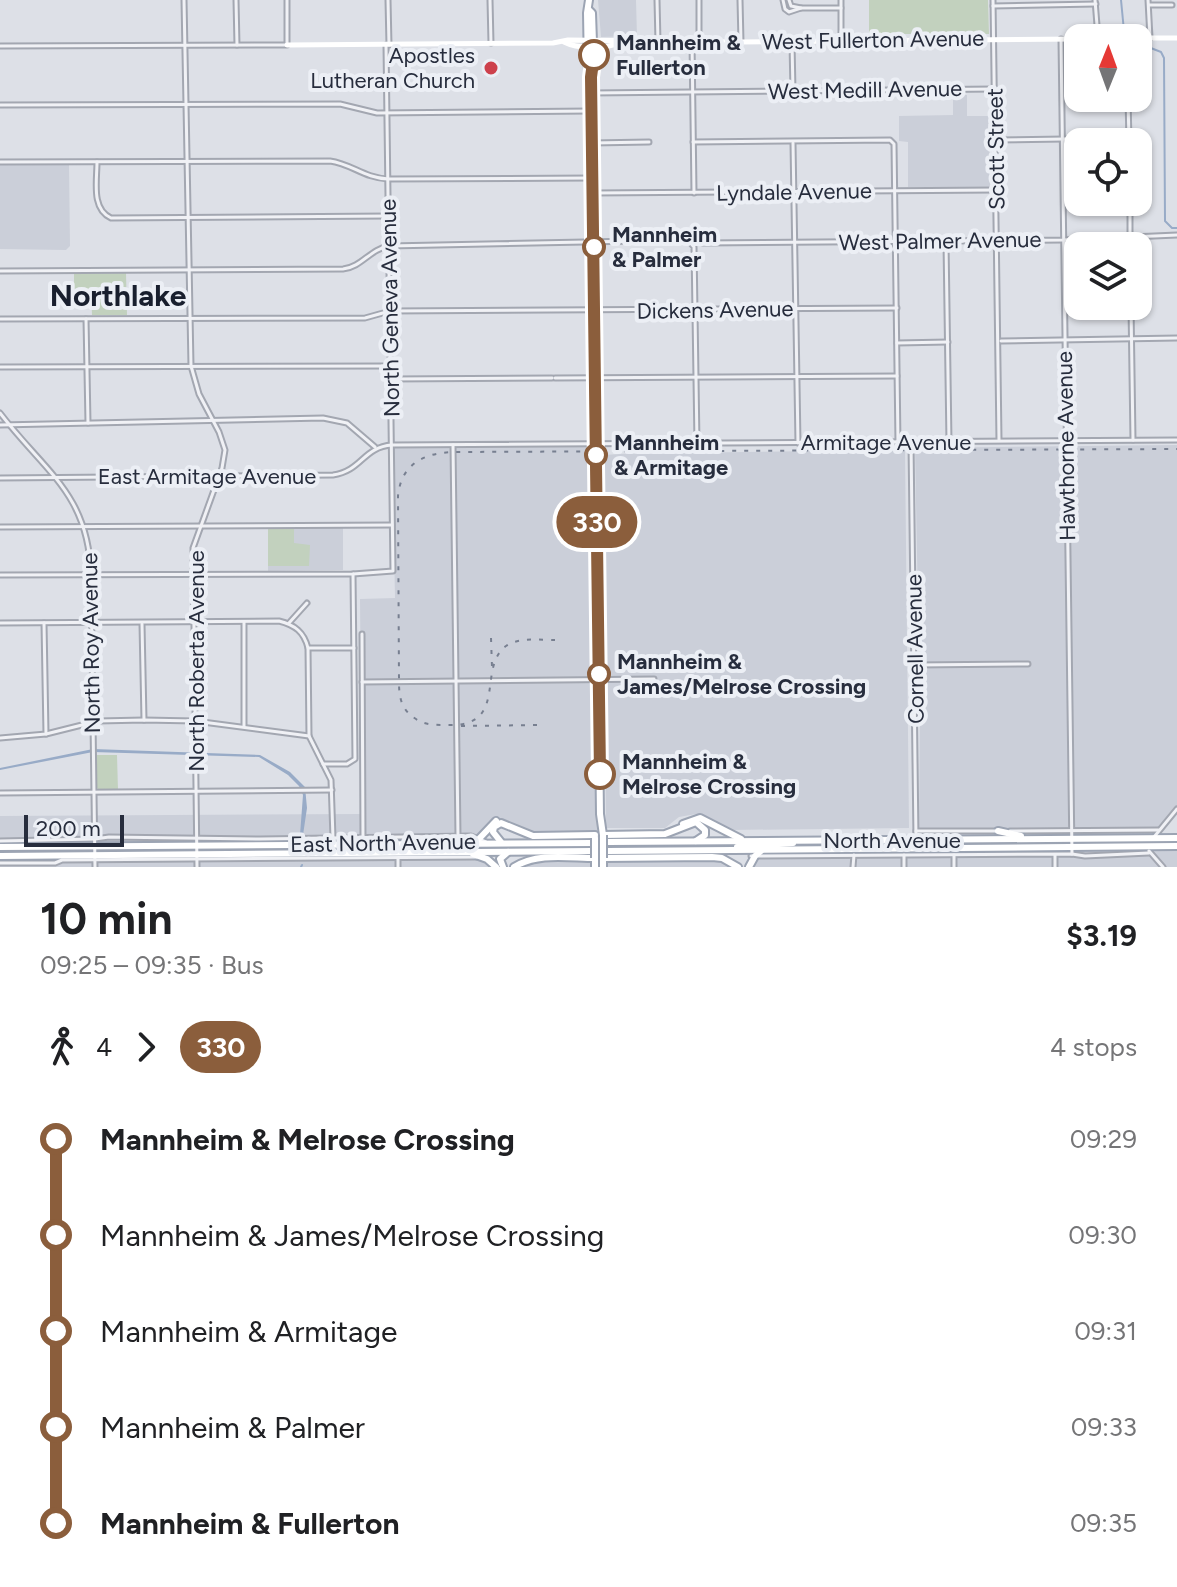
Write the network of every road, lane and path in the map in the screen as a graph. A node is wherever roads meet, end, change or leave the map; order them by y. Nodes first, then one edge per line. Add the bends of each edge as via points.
1 (184, 0) edge
2 (236, 0) edge
3 (287, 0) edge
4 (388, 0) edge
5 (490, 0) edge
6 (589, 0) edge
7 (657, 0) edge
8 (699, 0) edge
9 (740, 0) edge
10 (783, 0) edge
11 (789, 0) edge
12 (841, 0) edge
13 (1096, 2) edge
14 (993, 3) edge
15 (1148, 3) edge
16 (1172, 5) dead end
17 (801, 8) junction
18 (841, 8) junction
19 (1097, 24) edge
20 (1149, 24) edge
21 (1152, 38) edge
22 (1177, 38) edge
23 (994, 39) junction
24 (1061, 39) joint
25 (792, 41) junction
26 (841, 41) junction
27 (658, 42) junction
28 (692, 42) junction
29 (699, 42) junction
30 (741, 42) junction
31 (491, 43) junction
32 (590, 43) junction
33 (186, 45) junction
34 (237, 45) junction
35 (287, 45) junction
36 (387, 45) junction
37 (0, 46) edge
38 (995, 89) junction
39 (793, 91) junction
40 (692, 92) junction
41 (591, 93) junction
42 (187, 104) junction
43 (0, 105) edge
44 (591, 111) junction
45 (387, 113) junction
46 (1063, 139) junction
47 (996, 140) junction
48 (649, 142) dead end
49 (693, 142) junction
50 (793, 142) junction
51 (592, 143) junction
52 (0, 162) edge
53 (97, 162) junction
54 (187, 162) junction
55 (593, 178) junction
56 (388, 179) junction
57 (996, 190) junction
58 (895, 191) junction
59 (794, 192) junction
60 (593, 193) junction
61 (694, 193) junction
62 (389, 216) junction
63 (189, 217) junction
64 (1177, 235) edge
65 (1152, 236) edge
66 (1063, 240) junction
67 (946, 241) junction
68 (997, 241) junction
69 (594, 242) junction
70 (896, 242) junction
71 (703, 243) dead end
72 (795, 243) junction
73 (389, 246) junction
74 (190, 270) junction
75 (0, 271) edge
76 (897, 308) junction
77 (796, 310) junction
78 (390, 311) junction
79 (696, 311) junction
80 (595, 312) junction
81 (190, 318) junction
82 (0, 319) edge
83 (86, 319) junction
84 (1131, 320) edge
85 (1177, 338) edge
86 (1131, 339) junction
87 (1065, 340) junction
88 (999, 341) junction
89 (948, 342) junction
90 (897, 343) junction
91 (191, 366) junction
92 (391, 366) junction
93 (0, 367) edge
94 (87, 367) junction
95 (897, 376) junction
96 (696, 377) junction
97 (797, 377) junction
98 (596, 378) junction
99 (391, 379) junction
100 (0, 413) edge
101 (213, 421) junction
102 (88, 423) junction
103 (0, 425) edge
104 (9, 425) junction
105 (1133, 440) junction
106 (1177, 440) edge
107 (1066, 441) junction
108 (949, 442) junction
109 (999, 442) junction
110 (798, 443) junction
111 (898, 443) junction
112 (911, 443) junction
113 (697, 444) junction
114 (392, 445) junction
115 (453, 445) junction
116 (596, 445) junction
117 (375, 447) junction
118 (219, 476) junction
119 (56, 477) junction
120 (0, 478) edge
121 (199, 525) junction
122 (393, 525) junction
123 (84, 526) junction
124 (0, 527) edge
125 (91, 574) junction
126 (193, 574) junction
127 (353, 574) junction
128 (0, 575) edge
129 (307, 603) dead end
130 (244, 621) junction
131 (194, 622) junction
132 (0, 623) edge
133 (44, 623) junction
134 (92, 623) junction
135 (142, 623) junction
136 (289, 623) junction
137 (362, 634) dead end
138 (308, 648) junction
139 (354, 648) junction
140 (1028, 664) dead end
141 (915, 665) junction
142 (599, 679) junction
143 (654, 679) dead end
144 (456, 681) junction
145 (362, 682) junction
146 (144, 720) junction
147 (195, 721) junction
148 (93, 722) junction
149 (244, 726) junction
150 (46, 734) junction
151 (309, 736) junction
152 (0, 738) edge
153 (323, 764) junction
154 (332, 790) junction
155 (196, 791) junction
156 (0, 793) edge
157 (94, 793) junction
158 (1177, 809) edge
159 (600, 814) junction
160 (1072, 830) junction
161 (1158, 830) junction
162 (916, 831) junction
163 (998, 831) junction
164 (665, 834) junction
165 (595, 835) junction
166 (603, 835) junction
167 (197, 836) junction
168 (540, 836) junction
169 (147, 837) junction
170 (458, 837) junction
171 (363, 838) junction
172 (1177, 838) edge
173 (260, 839) junction
174 (1036, 839) junction
175 (1153, 839) junction
176 (917, 840) junction
177 (19, 841) junction
178 (333, 841) junction
179 (399, 841) junction
180 (483, 841) junction
181 (696, 841) junction
182 (749, 841) junction
183 (800, 841) junction
184 (95, 843) junction
185 (504, 843) junction
186 (592, 843) dead end
187 (0, 844) edge
188 (279, 844) junction
189 (149, 845) junction
190 (197, 845) junction
191 (1177, 846) edge
192 (36, 847) junction
193 (1072, 847) junction
194 (996, 848) junction
195 (722, 850) junction
196 (740, 850) junction
197 (765, 850) junction
198 (1149, 850) junction
199 (1032, 851) junction
200 (466, 852) junction
201 (487, 852) junction
202 (509, 852) junction
203 (917, 852) junction
204 (252, 854) junction
205 (904, 854) junction
206 (954, 854) junction
207 (1055, 854) junction
208 (132, 855) junction
209 (398, 855) junction
210 (854, 855) junction
211 (0, 856) edge
212 (333, 856) junction
213 (480, 856) junction
214 (597, 856) junction
215 (1004, 856) junction
216 (95, 857) junction
217 (197, 857) junction
218 (702, 857) junction
219 (651, 858) junction
220 (12, 859) junction
221 (269, 859) junction
222 (152, 860) junction
223 (752, 861) edge
224 (0, 863) edge
225 (95, 867) edge
226 (197, 867) edge
227 (398, 867) edge
228 (496, 867) edge
229 (503, 867) edge
230 (517, 867) edge
231 (595, 867) edge
232 (603, 867) edge
233 (651, 867) edge
234 (702, 867) edge
235 (738, 867) edge
236 (853, 867) edge
237 (904, 867) edge
238 (954, 867) edge
239 (1055, 867) edge
240 (1163, 867) edge

1 - 33 street, North Roberta Avenue
2 - 34 street
3 - 35 street
4 - 36 street, North Geneva Avenue
5 - 31 street
6 - 32 main road
7 - 27 street
8 - 29 street
9 - 30 street
10 - 17 street via 789,12
11 - 17 street
12 - 18 street
13 - 14 street
13 - 19 street
14 - 23 street, Scott Street
15 - 16 street
15 - 20 street
17 - 18 street
18 - 26 street
21 - 22 street
23 - 24 street, West Fullerton Avenue
23 - 26 street, West Fullerton Avenue
23 - 38 street, Scott Street
24 - 46 street, Hawthorne Avenue
25 - 26 street, West Fullerton Avenue
25 - 30 street, West Fullerton Avenue
25 - 39 street
27 - 28 street, West Fullerton Avenue
27 - 32 street, West Fullerton Avenue
28 - 29 street, West Fullerton Avenue
28 - 40 street
29 - 30 street, West Fullerton Avenue
31 - 32 street, West Fullerton Avenue
31 - 36 street, West Fullerton Avenue
32 - 41 main road
33 - 34 street
33 - 37 street
33 - 42 street, North Roberta Avenue
34 - 35 street
35 - 36 street, West Fullerton Avenue
36 - 45 street, North Geneva Avenue
38 - 39 street, West Medill Avenue
38 - 47 street, Scott Street
39 - 40 street, West Medill Avenue
40 - 41 street, West Medill Avenue
40 - 49 street
41 - 44 main road
42 - 43 street
42 - 45 street via 340,104
42 - 54 street, North Roberta Avenue
44 - 45 street
44 - 51 main road
45 - 56 street, North Geneva Avenue
46 - 47 street
46 - 66 street, Hawthorne Avenue
47 - 57 street, Scott Street
48 - 51 street
49 - 50 street
49 - 61 street
50 - 58 street via 890,140
50 - 59 street
51 - 55 main road
52 - 53 street
53 - 54 street
53 - 63 street via 103,215
54 - 56 street via 330,161 367,177
54 - 63 street, North Roberta Avenue
55 - 56 street
55 - 60 main road
56 - 62 street, North Geneva Avenue
57 - 58 street, Lyndale Avenue
57 - 68 street, Scott Street
58 - 59 street, Lyndale Avenue
58 - 70 street
59 - 61 street, Lyndale Avenue
59 - 72 street
60 - 61 street, Lyndale Avenue
60 - 69 main road
62 - 63 street
62 - 73 street, North Geneva Avenue
63 - 74 street, North Roberta Avenue
64 - 65 street, West Palmer Avenue
66 - 68 street, West Palmer Avenue
66 - 87 street, Hawthorne Avenue
67 - 68 street, West Palmer Avenue
67 - 70 street, West Palmer Avenue
67 - 89 street
68 - 88 street, Scott Street
69 - 73 street
69 - 79 street via 693,243
69 - 80 main road
70 - 72 street, West Palmer Avenue
70 - 76 street
71 - 72 street, West Palmer Avenue
72 - 77 street
73 - 74 street via 343,269
73 - 78 street, North Geneva Avenue
74 - 75 street
74 - 81 street, North Roberta Avenue
76 - 77 street, Dickens Avenue
76 - 90 street
77 - 79 street, Dickens Avenue
77 - 97 street
78 - 80 street, Dickens Avenue
78 - 81 street, Dickens Avenue via 365,318
78 - 92 street, North Geneva Avenue
79 - 80 street, Dickens Avenue
79 - 96 street
80 - 98 main road
81 - 83 street, Dickens Avenue
81 - 91 street, North Roberta Avenue
82 - 83 street, Dickens Avenue
83 - 94 street
84 - 86 street
85 - 86 street
86 - 87 street
86 - 105 street
87 - 88 street
87 - 107 street, Hawthorne Avenue
88 - 109 street, Scott Street
89 - 90 street
89 - 108 street
90 - 95 street
91 - 92 street
91 - 94 street
91 - 101 street, North Roberta Avenue
92 - 99 street, North Geneva Avenue
93 - 94 street
94 - 102 street
95 - 97 street
95 - 111 street
96 - 97 street
96 - 98 street
96 - 113 street
97 - 110 street
98 - 99 street
98 - 116 main road
99 - 114 street, North Geneva Avenue
100 - 104 street, North Roy Avenue
101 - 102 street
101 - 117 street via 335,420 347,423
101 - 118 street, North Roberta Avenue via 225,450
102 - 104 street
103 - 104 street
104 - 119 street, North Roy Avenue
105 - 106 street, Armitage Avenue
105 - 107 street, Armitage Avenue
107 - 109 street, Armitage Avenue
107 - 160 street, Hawthorne Avenue
108 - 109 street, Armitage Avenue
108 - 112 street, Armitage Avenue
110 - 111 street, Armitage Avenue
110 - 113 street, Armitage Avenue
111 - 112 street, Armitage Avenue
112 - 141 street, Cornell Avenue
113 - 116 street, Armitage Avenue
114 - 115 street
114 - 117 street
114 - 122 street, North Geneva Avenue
115 - 116 street
115 - 144 street
116 - 142 main road
117 - 118 street, East Armitage Avenue via 344,474
118 - 119 street, East Armitage Avenue
118 - 121 street, North Roberta Avenue
119 - 120 street, East Armitage Avenue
119 - 123 street, North Roy Avenue
121 - 122 street
121 - 123 street
121 - 126 street, North Roberta Avenue
122 - 127 street, North Geneva Avenue via 393,571
123 - 124 street
123 - 125 street, North Roy Avenue
125 - 126 street
125 - 128 street
125 - 134 street, North Roy Avenue
126 - 127 street
126 - 131 street, North Roberta Avenue
127 - 139 street
129 - 136 street
130 - 131 street
130 - 136 street
130 - 149 street
131 - 135 street
131 - 147 street, North Roberta Avenue
132 - 133 street
133 - 134 street
133 - 150 street
134 - 135 street
134 - 148 street, North Roy Avenue
135 - 146 street
136 - 138 street via 301,632
137 - 145 street
138 - 139 street
138 - 151 street
139 - 153 street via 354,761
140 - 141 street
141 - 162 street, Cornell Avenue
142 - 143 street
142 - 144 street
142 - 159 main road
144 - 145 street
144 - 170 street
145 - 171 street
146 - 147 street
146 - 148 street
147 - 149 street
147 - 155 street, North Roberta Avenue
148 - 150 street
148 - 157 street, North Roy Avenue
149 - 151 street
150 - 152 street
151 - 153 street
153 - 154 street
154 - 155 street
154 - 178 street
155 - 157 street
155 - 167 street, North Roberta Avenue
156 - 157 street
157 - 184 street, North Roy Avenue
158 - 161 street
159 - 165 main road
159 - 166 main road
160 - 161 street, North Avenue
160 - 163 street, North Avenue
160 - 193 street, Hawthorne Avenue
161 - 175 street
162 - 163 street, North Avenue
162 - 176 street, Cornell Avenue
163 - 174 main road
164 - 166 main road
164 - 181 main road via 696,822 705,830
164 - 182 main road via 700,818
165 - 168 main road
165 - 214 main road, bridge
166 - 214 main road, bridge
167 - 169 street, East North Avenue
167 - 173 street, East North Avenue
167 - 190 street, North Roberta Avenue
168 - 180 main road via 502,819 494,822
168 - 185 main road via 499,824 494,835
169 - 184 street, East North Avenue
169 - 189 main road
170 - 179 street, East North Avenue
170 - 180 street, East North Avenue
171 - 178 street, East North Avenue
171 - 179 street, East North Avenue
172 - 175 main road, North Avenue
173 - 178 street, East North Avenue
173 - 188 main road
174 - 176 main road, North Avenue
174 - 193 main road, North Avenue
175 - 193 main road, North Avenue
175 - 198 street
176 - 183 main road, North Avenue
176 - 203 street, Cornell Avenue
177 - 184 street, East North Avenue
177 - 187 street, East North Avenue
177 - 192 main road
178 - 179 main road, East North Avenue
178 - 188 main road, East North Avenue
178 - 212 street
179 - 180 main road, East North Avenue
179 - 209 street
180 - 185 main road
181 - 182 main road, North Avenue
181 - 195 main road, North Avenue via 608,847
182 - 183 main road, North Avenue
183 - 195 main road
184 - 189 main road, East North Avenue
184 - 192 main road, East North Avenue
184 - 216 street, North Roy Avenue
185 - 186 main road
187 - 192 main road, East North Avenue
188 - 190 main road, East North Avenue
189 - 190 main road, East North Avenue
190 - 217 street, North Roberta Avenue
191 - 198 main road, North Avenue
193 - 198 main road, North Avenue
193 - 199 main road, North Avenue
193 - 207 street, North Avenue
194 - 199 main road, North Avenue
194 - 203 main road, North Avenue
194 - 215 main road
195 - 196 main road, North Avenue
196 - 197 main road, North Avenue
196 - 223 main road
197 - 203 main road, North Avenue
197 - 223 main road
198 - 240 street
199 - 207 street, North Avenue
199 - 215 street, North Avenue
200 - 201 main road, East North Avenue
200 - 209 main road, East North Avenue
200 - 213 main road
201 - 202 main road, East North Avenue
201 - 213 street
202 - 214 main road, East North Avenue
202 - 229 main road via 500,857
203 - 205 street, North Avenue
203 - 206 street, North Avenue
204 - 212 main road, East North Avenue
204 - 217 main road, East North Avenue
204 - 221 main road
205 - 210 street, North Avenue
205 - 237 street
206 - 215 street, North Avenue
206 - 238 street
207 - 239 street
208 - 216 main road, East North Avenue
208 - 217 main road, East North Avenue
208 - 222 main road
209 - 212 main road, East North Avenue
209 - 213 street, East North Avenue
209 - 227 street
210 - 223 street, North Avenue
210 - 236 street
211 - 220 main road, East North Avenue
212 - 221 street, East North Avenue
213 - 228 main road
214 - 219 main road
214 - 230 main road via 530,859
214 - 231 main road
214 - 232 main road
216 - 220 main road, East North Avenue
216 - 222 street, East North Avenue
216 - 225 street, North Roy Avenue
217 - 221 street, East North Avenue
217 - 222 street, East North Avenue
217 - 226 street, North Roberta Avenue
218 - 219 main road
218 - 234 street
218 - 235 main road via 722,858
219 - 233 street
220 - 224 street, East North Avenue

